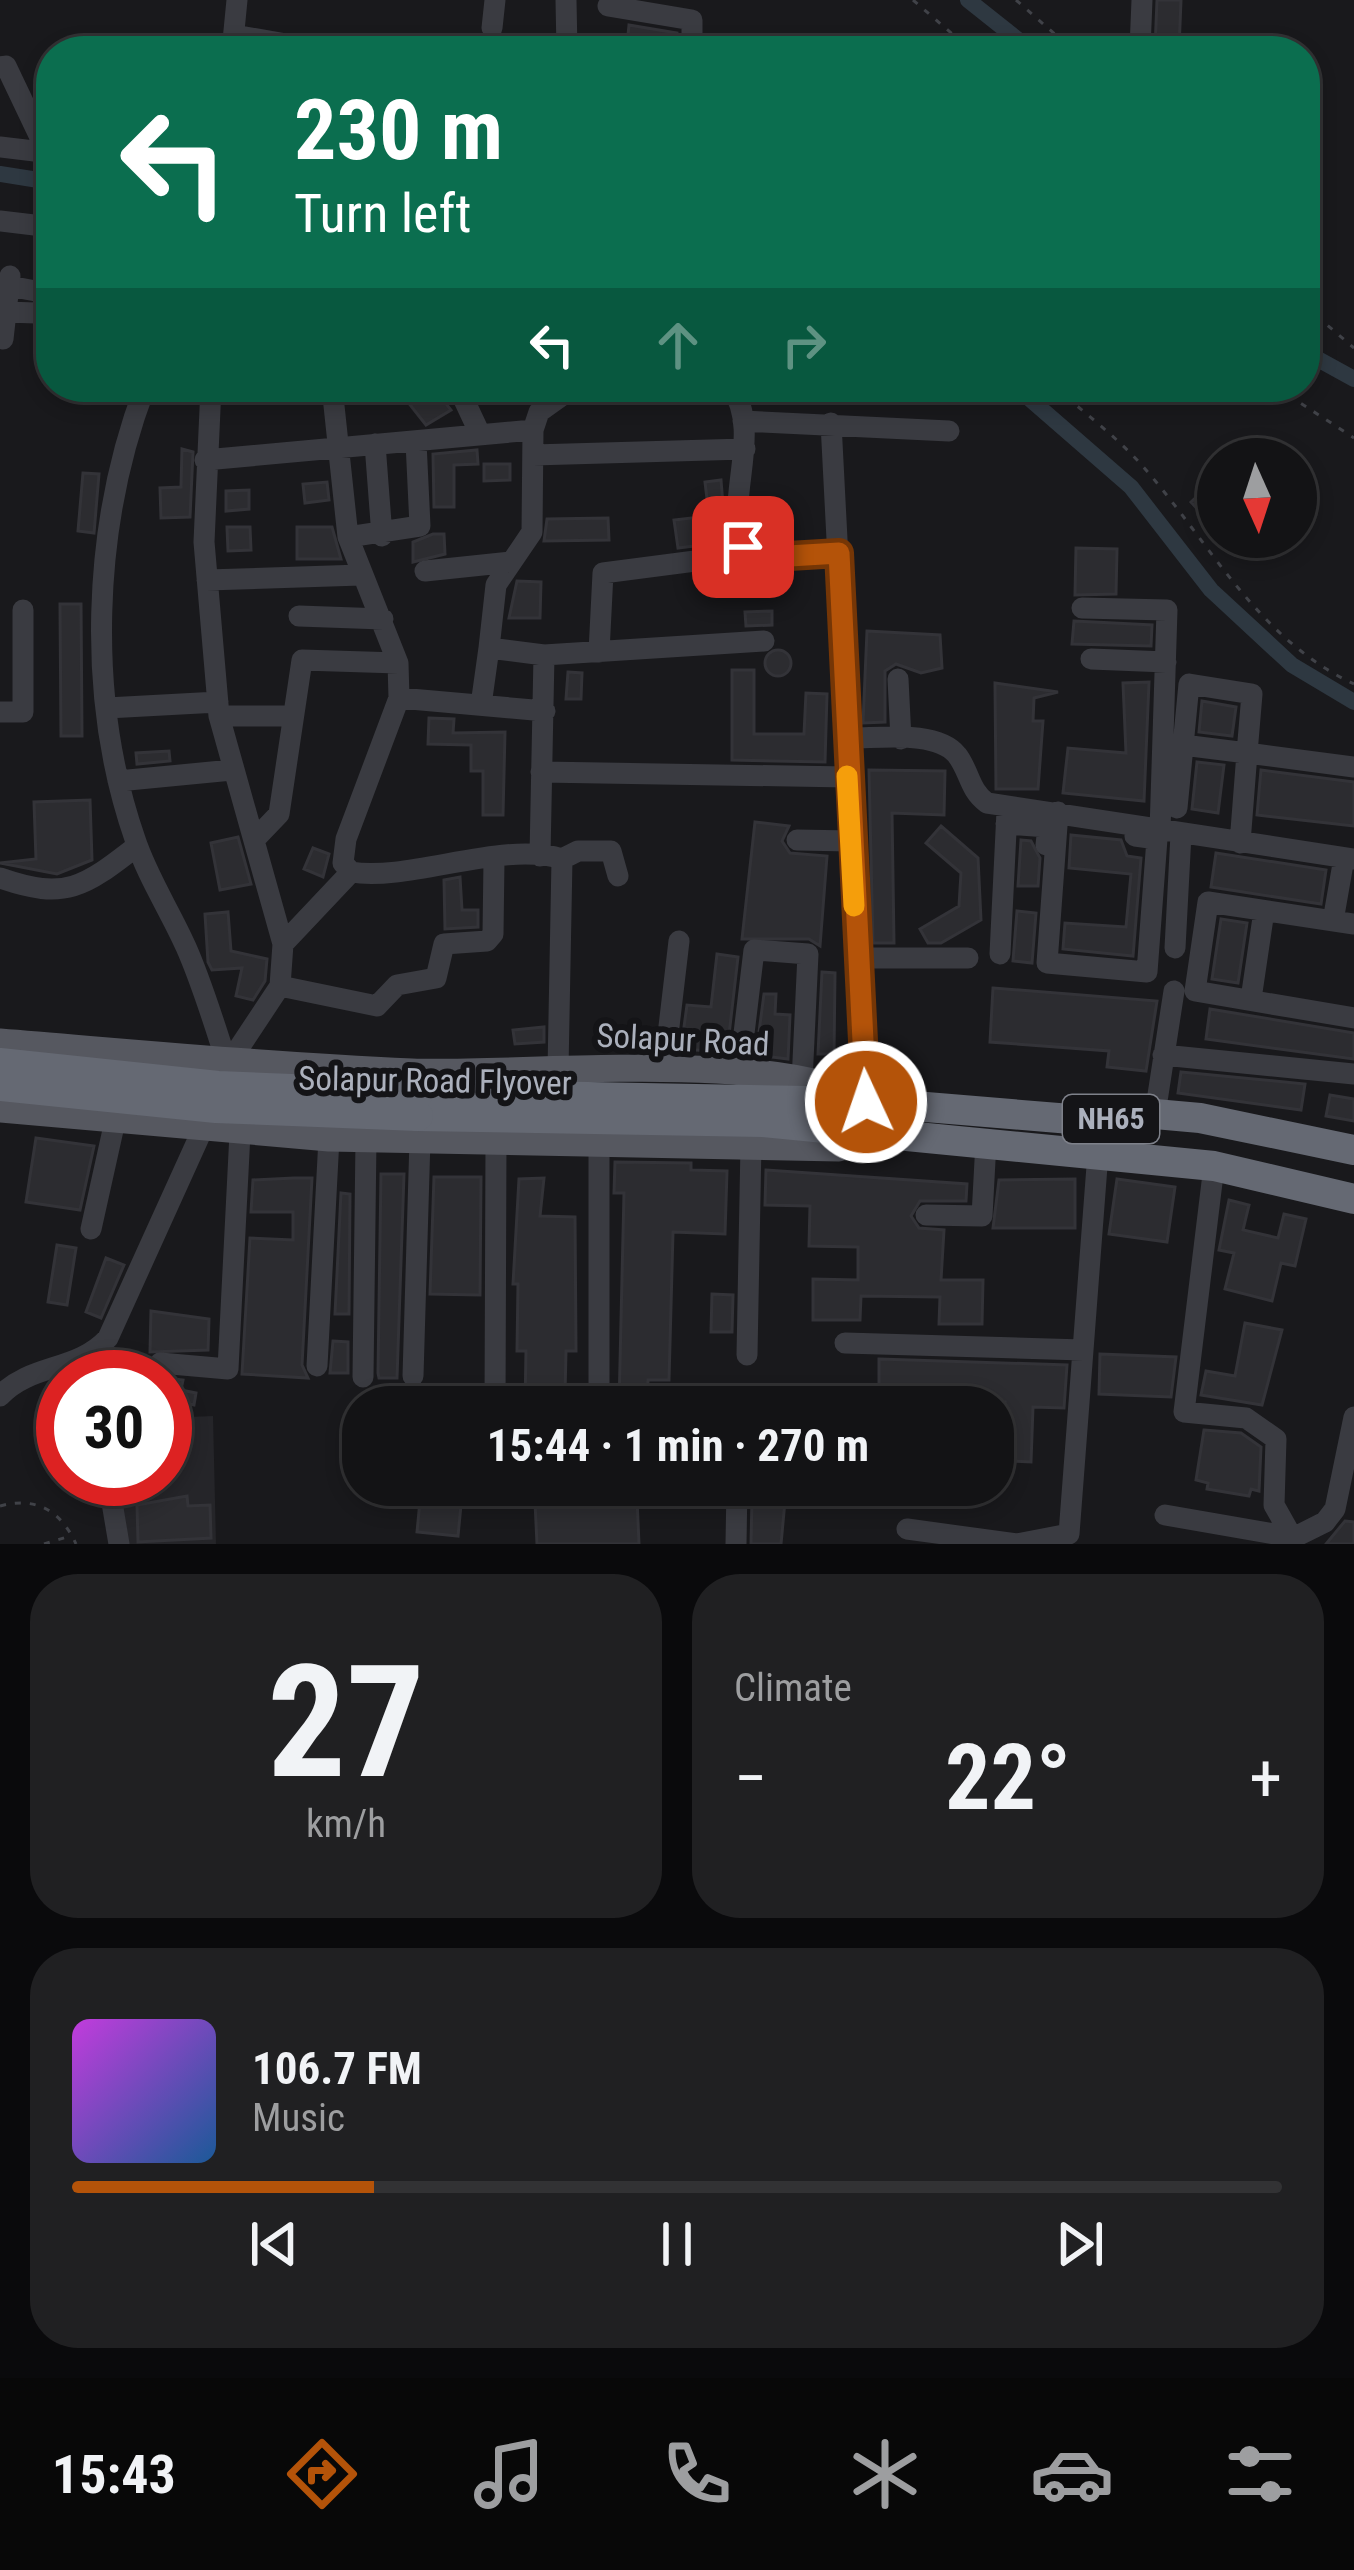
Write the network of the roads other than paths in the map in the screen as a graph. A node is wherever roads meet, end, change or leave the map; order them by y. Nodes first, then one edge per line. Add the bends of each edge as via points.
1 (237, 0) edge
2 (495, 0) edge
3 (566, 0) edge
4 (1142, 0) edge
5 (608, 6) dead end
6 (492, 28) dead end
7 (234, 36) edge
8 (567, 36) edge
9 (693, 36) edge
10 (1141, 36) edge
11 (0, 67) edge
12 (36, 126) edge
13 (0, 147) edge
14 (36, 151) edge
15 (0, 221) edge
16 (36, 225) edge
17 (7, 294) edge
18 (4, 339) dead end
19 (142, 402) edge
20 (210, 402) edge
21 (334, 402) edge
22 (465, 402) edge
23 (553, 402) edge
24 (736, 402) edge
25 (743, 421) junction
26 (831, 423) junction
27 (533, 430) junction
28 (949, 430) dead end
29 (480, 434) junction
30 (416, 442) junction
31 (375, 444) junction
32 (339, 446) junction
33 (745, 449) junction
34 (533, 455) junction
35 (205, 460) junction
36 (382, 536) junction
37 (348, 537) junction
38 (839, 553) junction
39 (749, 554) junction
40 (511, 562) junction
41 (425, 571) dead end
42 (361, 575) junction
43 (207, 580) junction
44 (1082, 608) dead end
45 (23, 610) dead end
46 (299, 616) dead end
47 (383, 619) junction
48 (764, 641) dead end
49 (489, 648) junction
50 (598, 652) junction
51 (544, 655) junction
52 (1091, 659) dead end
53 (1166, 662) junction
54 (398, 663) junction
55 (898, 679) dead end
56 (399, 698) junction
57 (481, 706) junction
58 (107, 708) junction
59 (219, 709) junction
60 (545, 711) junction
61 (0, 712) edge
62 (293, 716) junction
63 (846, 738) junction
64 (902, 740) junction
65 (1183, 745) junction
66 (1247, 752) junction
67 (1354, 767) edge
68 (232, 770) junction
69 (542, 772) junction
70 (847, 778) junction
71 (118, 781) junction
72 (1177, 808) dead end
73 (1007, 815) junction
74 (1057, 820) junction
75 (1170, 832) junction
76 (256, 838) junction
77 (797, 840) dead end
78 (851, 841) junction
79 (1240, 843) junction
80 (137, 846) junction
81 (551, 857) junction
82 (1349, 858) edge
83 (494, 860) junction
84 (351, 872) junction
85 (618, 876) dead end
86 (0, 878) edge
87 (1264, 911) junction
88 (1344, 923) edge
89 (680, 940) dead end
90 (283, 944) junction
91 (1175, 948) dead end
92 (1000, 954) dead end
93 (858, 958) junction
94 (968, 958) dead end
95 (1036, 961) dead end
96 (280, 986) junction
97 (1174, 991) dead end
98 (1251, 999) junction
99 (1354, 1018) edge
100 (0, 1042) edge
101 (1163, 1055) junction
102 (226, 1060) junction
103 (0, 1063) edge
104 (558, 1070) junction
105 (664, 1070) junction
106 (1354, 1074) edge
107 (740, 1075) junction
108 (802, 1082) junction
109 (0, 1086) edge
110 (866, 1102) junction
111 (0, 1109) edge
112 (1155, 1114) junction
113 (418, 1116) junction
114 (115, 1121) junction
115 (1095, 1121) junction
116 (205, 1131) junction
117 (240, 1133) junction
118 (868, 1133) junction
119 (328, 1138) junction
120 (366, 1139) junction
121 (496, 1140) junction
122 (599, 1141) junction
123 (986, 1142) junction
124 (751, 1144) junction
125 (1354, 1150) edge
126 (1098, 1153) junction
127 (1214, 1166) junction
128 (1354, 1171) edge
129 (1354, 1199) edge
130 (926, 1215) dead end
131 (92, 1229) dead end
132 (845, 1342) dead end
133 (99, 1350) edge
134 (1083, 1350) junction
135 (747, 1355) dead end
136 (192, 1366) edge
137 (317, 1366) dead end
138 (36, 1375) edge
139 (413, 1376) dead end
140 (363, 1377) dead end
141 (495, 1386) edge
142 (599, 1386) edge
143 (0, 1396) edge
144 (1354, 1417) edge
145 (113, 1506) edge
146 (737, 1506) edge
147 (1165, 1515) dead end
148 (907, 1529) dead end
149 (1286, 1540) edge
150 (119, 1544) edge
151 (736, 1544) edge

1 - 7 street
2 - 6 street
3 - 8 street
4 - 10 street
5 - 9 street via 692,20
11 - 12 street
13 - 14 street
15 - 16 street
17 - 18 street
19 - 58 street via 110,509
20 - 35 street
21 - 32 street
22 - 29 street
23 - 27 street
24 - 25 street
25 - 26 street
25 - 33 street
26 - 28 street
26 - 38 street
27 - 29 street
27 - 34 street
29 - 30 street
30 - 31 street
30 - 36 street via 423,521
31 - 32 street
31 - 36 street
32 - 35 street
32 - 37 street
33 - 34 street
33 - 39 street via 739,521
34 - 40 street via 532,532
35 - 43 street
36 - 37 street
37 - 42 street
38 - 39 street
38 - 63 street
39 - 50 street via 603,573
40 - 41 street
40 - 49 street via 496,585
42 - 43 street
42 - 47 street
43 - 59 street
44 - 53 street via 1167,610
45 - 61 street via 23,712
46 - 47 street
47 - 54 street
48 - 50 street
49 - 51 street
49 - 57 street
50 - 51 street
51 - 60 street
52 - 53 street
53 - 75 street
54 - 56 street
54 - 62 street via 302,660
55 - 64 street
56 - 57 street
56 - 84 street via 346,839 343,863
57 - 60 street
58 - 59 street
58 - 71 street
59 - 62 street
59 - 68 street
60 - 69 street
62 - 76 street via 279,814
63 - 64 street
63 - 70 street
64 - 73 street via 958,756 976,795
65 - 66 street
65 - 66 street via 1189,684 1252,694
65 - 72 street
66 - 67 street
66 - 79 street
68 - 71 street
68 - 76 street
69 - 70 street
69 - 81 street
70 - 78 street
71 - 80 street
73 - 74 street
73 - 92 street
73 - 95 street via 1048,827
74 - 74 street via 1157,839 1147,972 1047,963
74 - 75 street
75 - 79 street
75 - 91 street
76 - 90 street
77 - 78 street
78 - 93 street
79 - 82 street
80 - 86 street via 64,891
80 - 102 street via 188,952
81 - 83 street
81 - 85 street via 611,851
81 - 104 street
82 - 88 street
83 - 84 street
83 - 96 street via 493,934 444,944 436,979 397,985 376,1006
84 - 90 street
87 - 88 street
87 - 98 street
87 - 98 street via 1208,902 1196,991
89 - 105 street
90 - 96 street
93 - 94 street
93 - 110 street
96 - 102 street
97 - 101 street
98 - 99 street
100 - 102 main road, Solapur Road
101 - 106 street
101 - 112 street
102 - 104 main road, Solapur Road via 416,1072
102 - 116 street
103 - 113 highway, Solapur Road Flyover / NH65, bridge
104 - 105 main road, Solapur Road
105 - 107 main road, Solapur Road
107 - 108 main road, Solapur Road
107 - 108 street via 754,950 808,954
108 - 110 main road, Solapur Road via 843,1087
109 - 113 highway, Solapur Road Flyover / NH65, bridge via 216,1108
110 - 113 highway, Solapur Road Flyover / NH65
110 - 115 highway, Solapur Road / NH65
111 - 114 main road
112 - 115 highway, Solapur Road / NH65
112 - 125 highway, Solapur Road / NH65
113 - 118 highway, Solapur Road Flyover / NH65 via 763,1122
113 - 120 main road
113 - 121 main road
113 - 139 street
114 - 116 main road
114 - 131 street
115 - 128 highway
116 - 117 main road
116 - 133 street
117 - 119 main road
117 - 136 street via 228,1369
118 - 123 highway, NH65
118 - 124 main road via 839,1148
119 - 120 main road
119 - 137 street
120 - 140 street
121 - 122 main road
121 - 141 street
122 - 124 main road
122 - 142 street
123 - 126 highway, NH65
123 - 130 street via 982,1216
124 - 135 street
126 - 127 highway, NH65
126 - 134 street
127 - 129 highway, NH65
127 - 149 street via 1184,1412 1246,1418 1276,1439 1274,1504
132 - 134 street
134 - 148 street via 1069,1534 1017,1544
138 - 143 street
144 - 149 street via 1335,1510
145 - 150 street
146 - 151 street
147 - 149 street

